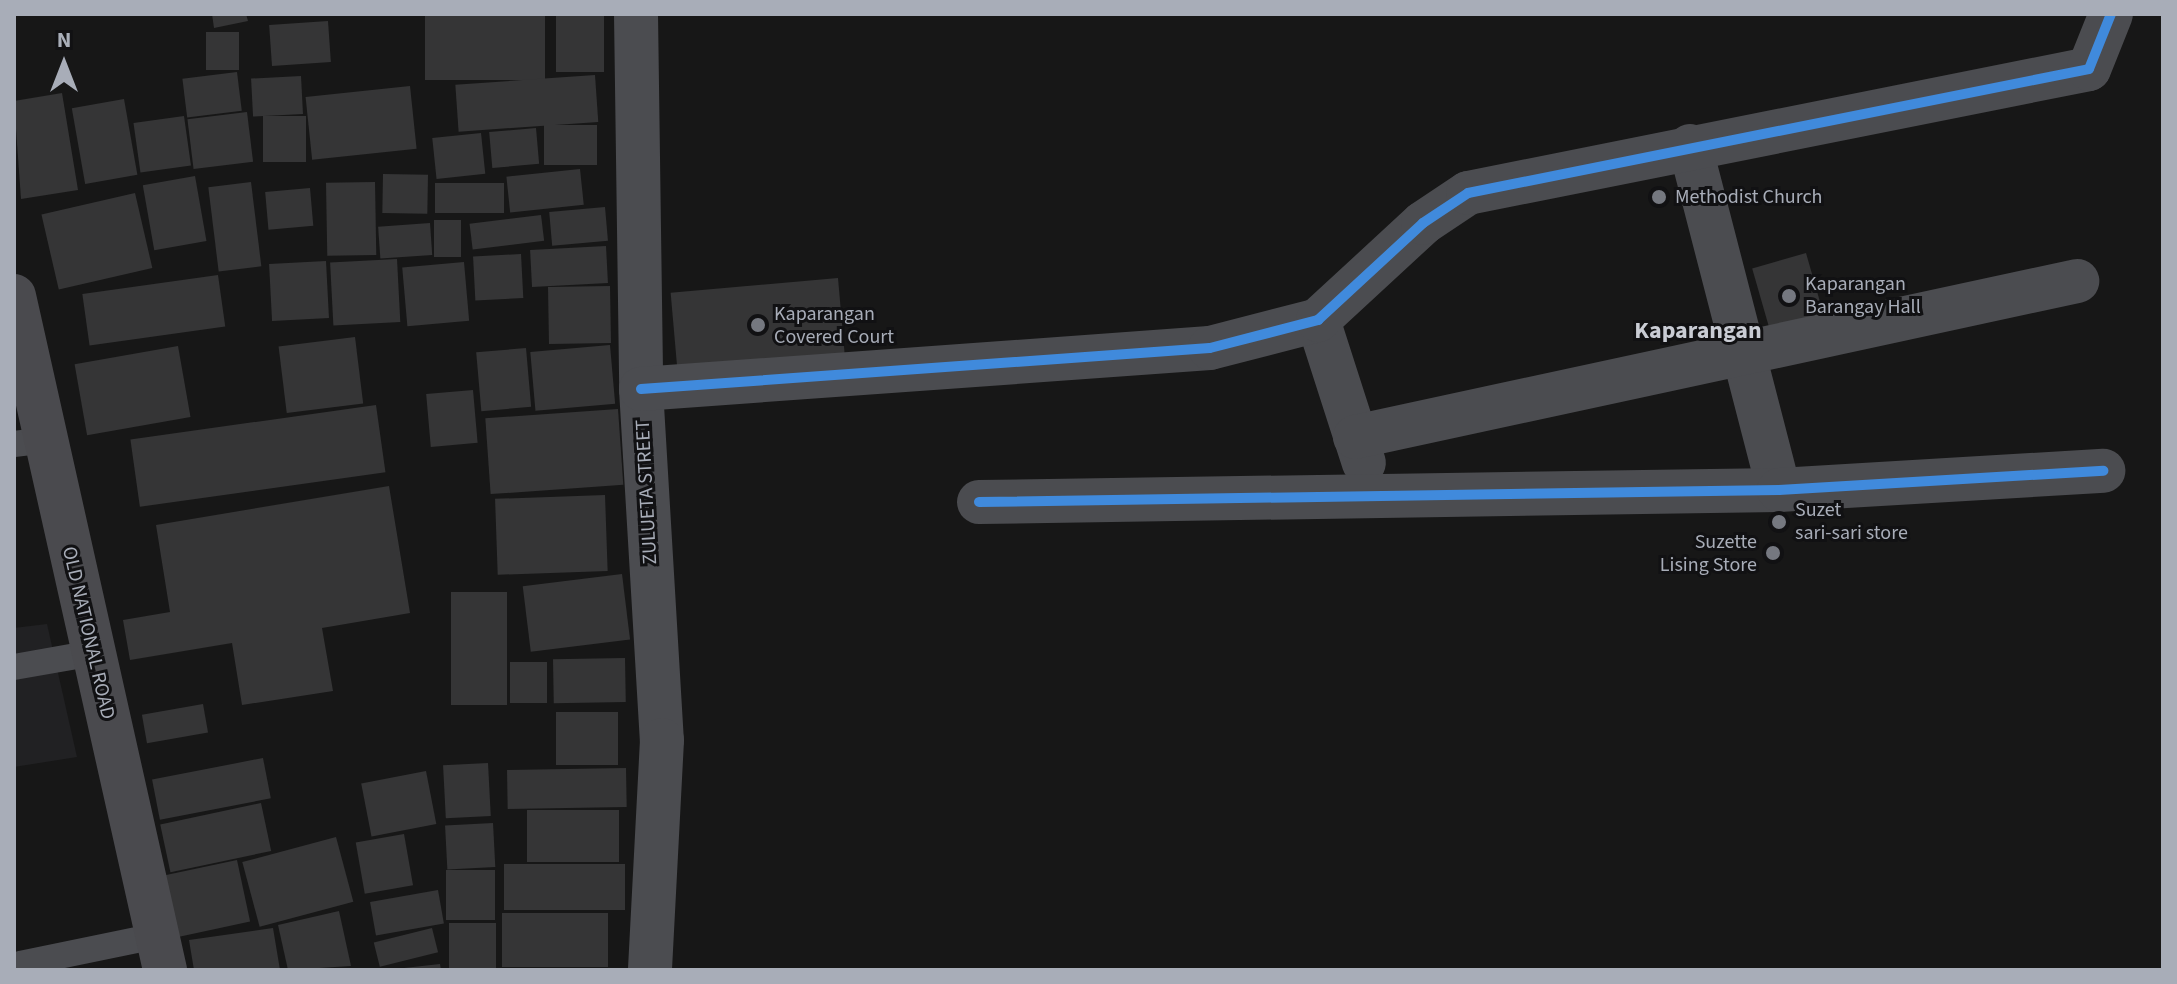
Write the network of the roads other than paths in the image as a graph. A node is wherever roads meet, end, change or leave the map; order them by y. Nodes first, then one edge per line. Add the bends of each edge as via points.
1 (636, 14) edge
2 (2111, 14) edge
3 (1690, 146) junction
4 (2077, 281) dead end
5 (14, 296) edge
6 (1318, 320) junction
7 (1748, 357) junction
8 (641, 389) junction
9 (1355, 437) junction
10 (29, 442) edge
11 (2103, 471) dead end
12 (1779, 490) junction
13 (1374, 496) junction
14 (979, 502) dead end
15 (93, 653) junction
16 (14, 667) edge
17 (161, 953) edge
18 (20, 964) dead end
19 (650, 970) edge

1 - 8 street, ZULUETA STREET
2 - 3 street via 2089,69
3 - 6 street via 1468,193 1423,223
3 - 7 street
4 - 7 street
5 - 10 main road, OLD NATIONAL ROAD
6 - 8 street via 1210,348
6 - 9 street
7 - 9 street
7 - 12 street
8 - 19 street, ZULUETA STREET via 662,740
9 - 13 street
10 - 15 main road, OLD NATIONAL ROAD
11 - 12 street
12 - 13 street
13 - 14 street
15 - 16 lane
15 - 17 main road, OLD NATIONAL ROAD
17 - 18 lane

